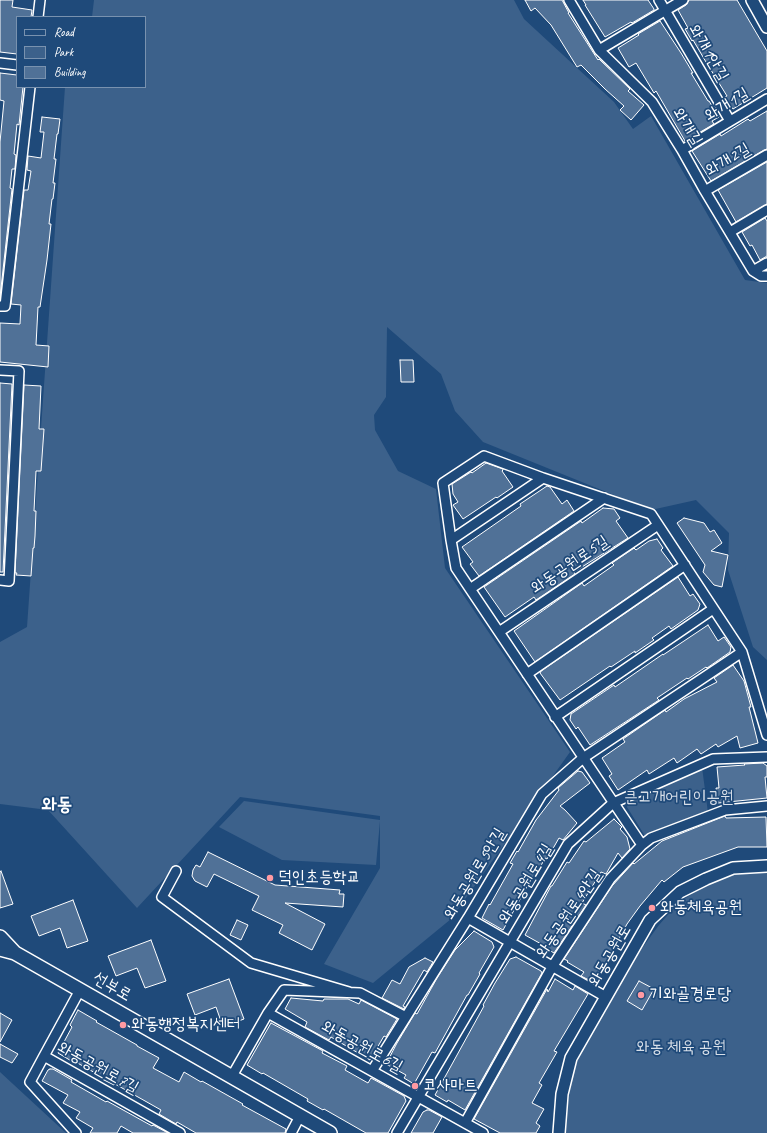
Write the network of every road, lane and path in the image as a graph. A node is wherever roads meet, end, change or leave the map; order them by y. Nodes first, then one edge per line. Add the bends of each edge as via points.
1 (40, 0) edge
2 (569, 0) edge
3 (658, 0) edge
4 (683, 0) edge
5 (752, 0) edge
6 (665, 11) junction
7 (38, 16) edge
8 (767, 27) edge
9 (599, 50) junction
10 (0, 63) edge
11 (16, 65) edge
12 (30, 88) edge
13 (767, 99) edge
14 (730, 121) junction
15 (682, 150) junction
16 (767, 155) edge
17 (705, 192) junction
18 (767, 210) edge
19 (730, 232) junction
20 (767, 263) edge
21 (753, 271) junction
22 (767, 276) edge
23 (0, 306) edge
24 (0, 370) edge
25 (543, 478) junction
26 (604, 498) junction
27 (658, 525) junction
28 (451, 540) junction
29 (685, 566) junction
30 (0, 580) edge
31 (470, 589) junction
32 (713, 609) junction
33 (499, 632) junction
34 (742, 652) junction
35 (527, 674) junction
36 (556, 717) junction
37 (767, 734) edge
38 (767, 757) edge
39 (583, 758) junction
40 (614, 803) junction
41 (767, 806) edge
42 (642, 845) junction
43 (767, 866) edge
44 (176, 871) dead end
45 (468, 918) junction
46 (0, 937) edge
47 (510, 942) junction
48 (0, 949) edge
49 (15, 953) junction
50 (552, 967) junction
51 (80, 990) junction
52 (349, 992) junction
53 (606, 997) junction
54 (268, 1013) junction
55 (406, 1017) junction
56 (44, 1056) junction
57 (372, 1071) junction
58 (232, 1076) junction
59 (418, 1097) junction
60 (300, 1116) junction
61 (465, 1123) junction
62 (76, 1133) edge
63 (180, 1133) edge
64 (291, 1133) edge
65 (330, 1133) edge
66 (397, 1133) edge
67 (483, 1133) edge
68 (559, 1133) edge

1 - 7 street
2 - 9 street, 와개길
3 - 6 street, 와개1안길
4 - 6 street
5 - 8 street
6 - 9 street
6 - 14 street, 와개1안길
9 - 15 street, 와개길 via 652,102
10 - 11 street
12 - 23 street via 5,306
13 - 14 street, 와개1길
14 - 15 street, 와개1길
15 - 17 street, 와개길
16 - 17 street, 와개2길
17 - 19 street, 와개길
18 - 19 street
19 - 21 street, 와개길
20 - 21 street
21 - 22 street via 761,276
24 - 30 street via 19,371 9,581
25 - 26 street
25 - 28 street
25 - 28 street via 484,456 443,483
26 - 27 street via 651,514
26 - 31 street
27 - 29 street
27 - 33 street, 와동공원로5길
28 - 31 street via 456,568
29 - 32 street
29 - 35 street
31 - 33 street
32 - 34 street
32 - 36 street
33 - 35 street
34 - 37 street
34 - 39 street
35 - 36 street
36 - 39 street
38 - 40 street, 와동공원로4길 via 713,759
39 - 40 street
39 - 45 street, 와동공원로5안길 via 542,794
40 - 42 street
40 - 47 street, 와동공원로4길 via 568,844
41 - 42 street, 와동공원로4안길 via 725,810 651,838
42 - 50 street, 와동공원로4안길 via 610,879
43 - 53 street, 와동공원로 via 733,868 680,892 650,920
44 - 52 street via 162,897 251,963
45 - 47 street
45 - 55 street, 와동공원로5안길
46 - 49 main road
47 - 50 street
47 - 59 street, 와동공원로4길
48 - 49 main road, 선부로
49 - 51 main road, 선부로
50 - 53 street
50 - 61 street, 와동공원로4안길
51 - 56 street
51 - 58 main road, 선부로
52 - 54 street via 284,990
52 - 55 street via 360,992
53 - 68 street, 와동공원로 via 571,1058 562,1094
54 - 57 street, 와동공원로6길
54 - 58 street
55 - 57 street, 와동공원로5안길
56 - 62 street, 와동공원로7길 via 30,1082
56 - 63 street, 와동공원로7길
57 - 59 street, 와동공원로6길
58 - 60 main road, 선부로
59 - 61 street, 와동공원로6길
59 - 66 street, 와동공원로4길
60 - 64 street
60 - 65 main road, 선부로
61 - 67 street, 와동공원로6길

